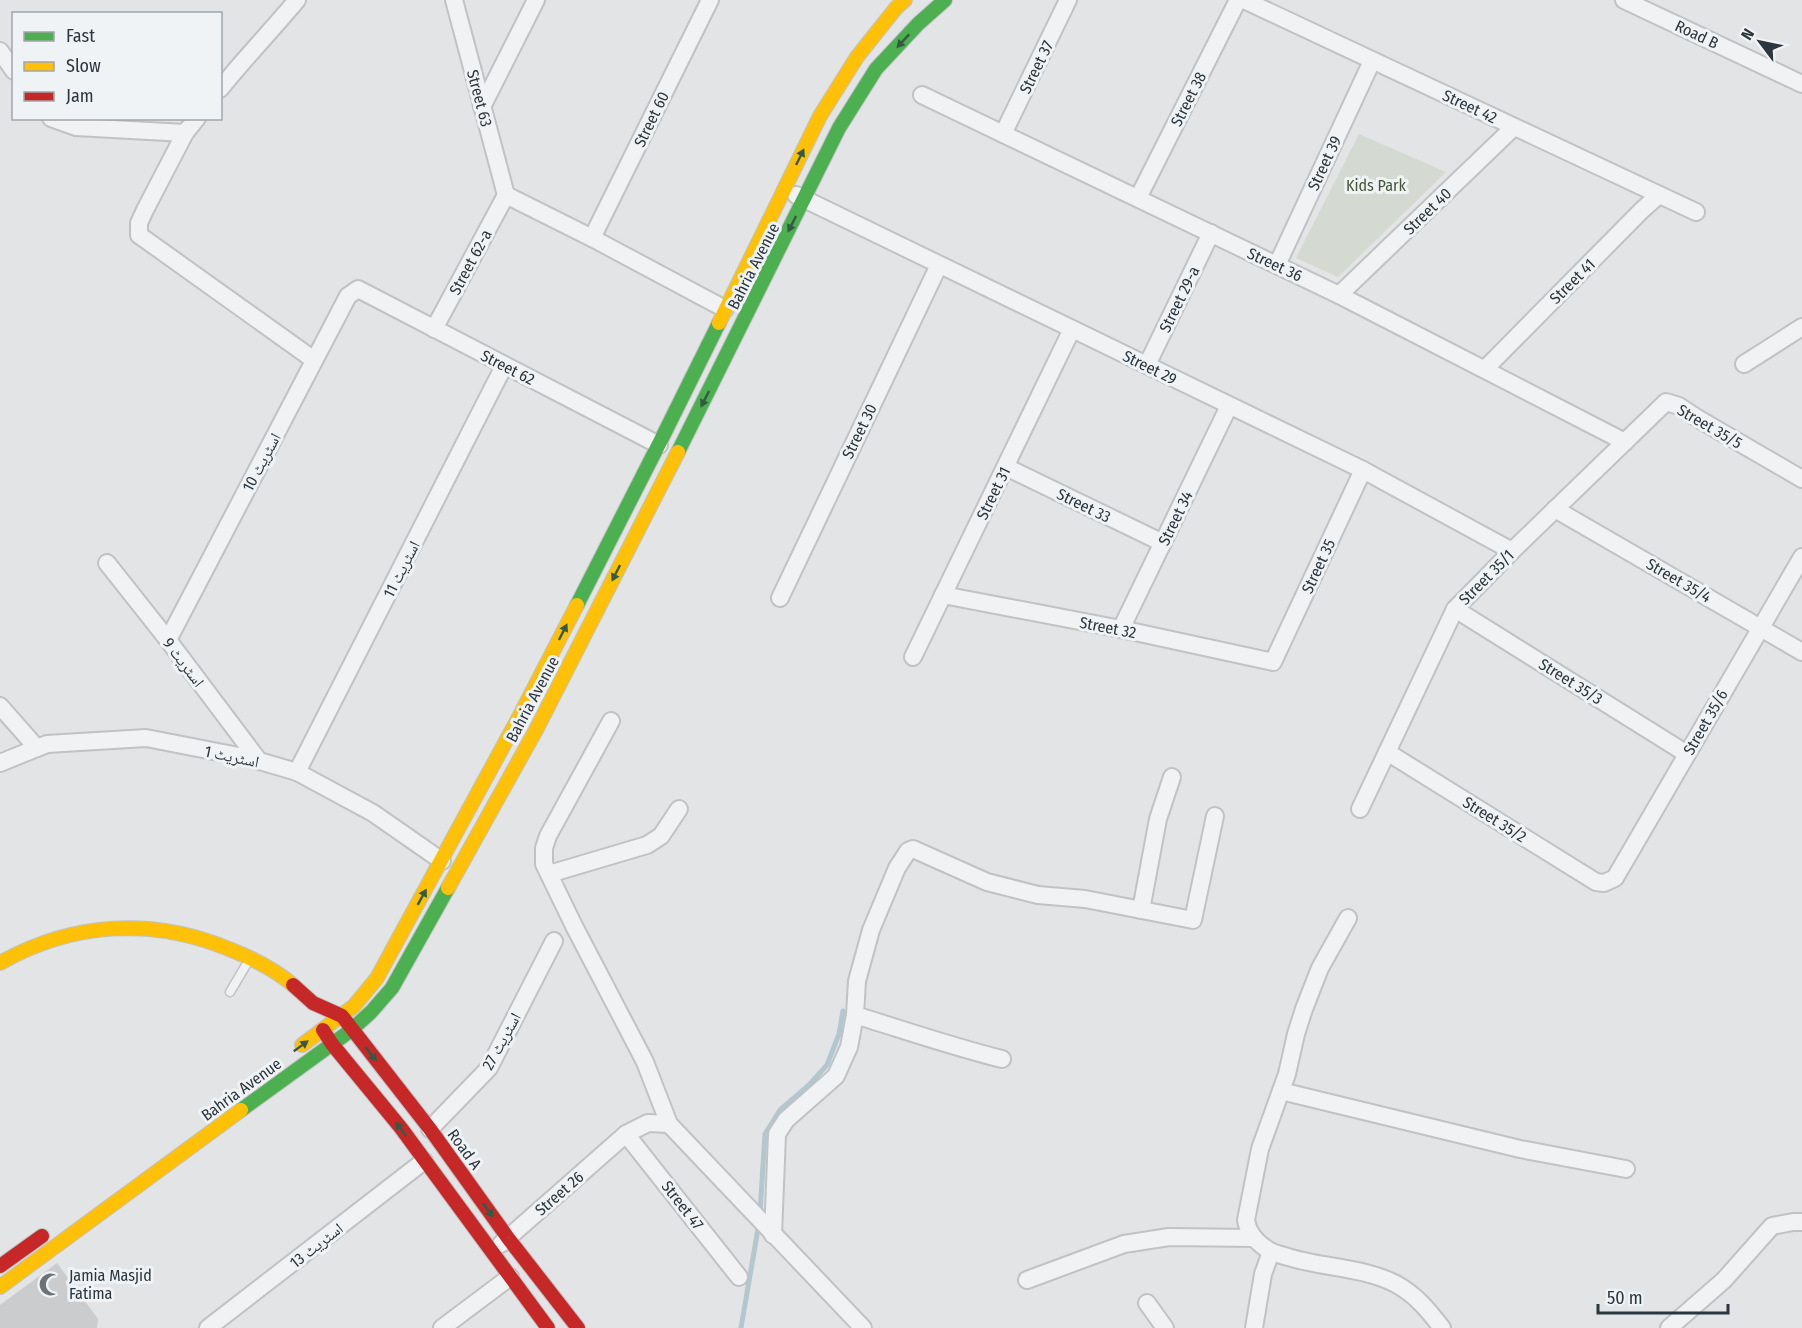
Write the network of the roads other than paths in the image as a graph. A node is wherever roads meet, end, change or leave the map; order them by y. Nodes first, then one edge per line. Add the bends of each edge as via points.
1 (297, 0) edge
2 (454, 0) edge
3 (536, 0) edge
4 (710, 0) edge
5 (905, 0) edge
6 (945, 0) edge
7 (1068, 0) edge
8 (1238, 0) edge
9 (1244, 0) edge
10 (1624, 0) edge
11 (0, 51) edge
12 (1372, 60) junction
13 (12, 68) edge
14 (1802, 84) edge
15 (222, 86) edge
16 (922, 95) dead end
17 (482, 107) junction
18 (57, 120) edge
19 (195, 120) edge
20 (1514, 127) junction
21 (185, 133) junction
22 (1003, 134) junction
23 (784, 190) junction
24 (506, 195) junction
25 (1659, 195) junction
26 (1138, 198) junction
27 (804, 200) junction
28 (1696, 212) dead end
29 (1211, 233) junction
30 (592, 238) junction
31 (939, 265) junction
32 (1277, 265) junction
33 (358, 289) joint
34 (1339, 295) junction
35 (725, 309) junction
36 (1802, 327) edge
37 (434, 329) junction
38 (1072, 329) junction
39 (314, 360) junction
40 (1744, 364) dead end
41 (1146, 365) junction
42 (504, 366) junction
43 (1485, 369) junction
44 (1229, 406) junction
45 (1625, 442) junction
46 (659, 445) junction
47 (1006, 466) junction
48 (1363, 470) junction
49 (1802, 479) edge
50 (1555, 509) junction
51 (1163, 543) junction
52 (1512, 550) junction
53 (1802, 557) edge
54 (107, 563) dead end
55 (943, 595) junction
56 (780, 598) dead end
57 (1455, 609) junction
58 (1761, 627) junction
59 (1121, 629) junction
60 (168, 640) junction
61 (1802, 652) edge
62 (913, 657) dead end
63 (1273, 662) joint
64 (0, 706) edge
65 (611, 721) dead end
66 (37, 748) junction
67 (1387, 752) junction
68 (1687, 754) junction
69 (259, 761) junction
70 (0, 763) edge
71 (297, 772) junction
72 (1172, 777) dead end
73 (679, 809) dead end
74 (1360, 809) dead end
75 (1215, 816) dead end
76 (442, 861) junction
77 (549, 874) junction
78 (1604, 883) joint
79 (1141, 910) junction
80 (1348, 918) dead end
81 (554, 941) dead end
82 (250, 957) junction
83 (0, 963) edge
84 (230, 992) dead end
85 (313, 1003) junction
86 (855, 1015) junction
87 (342, 1016) junction
88 (323, 1030) junction
89 (353, 1030) junction
90 (332, 1044) junction
91 (290, 1054) dead end
92 (1002, 1059) dead end
93 (1281, 1091) junction
94 (669, 1124) junction
95 (430, 1129) junction
96 (626, 1134) junction
97 (424, 1161) junction
98 (1626, 1168) dead end
99 (1802, 1222) edge
100 (53, 1227) dead end
101 (770, 1231) junction
102 (508, 1238) junction
103 (1254, 1238) junction
104 (491, 1252) junction
105 (1271, 1252) junction
106 (0, 1266) edge
107 (510, 1277) junction
108 (739, 1277) dead end
109 (1027, 1280) dead end
110 (0, 1287) edge
111 (1147, 1303) dead end
112 (208, 1328) edge
113 (442, 1328) edge
114 (549, 1328) edge
115 (578, 1328) edge
116 (863, 1328) edge
117 (1165, 1328) edge
118 (1254, 1328) edge
119 (1442, 1328) edge
120 (1669, 1328) edge

1 - 15 street
2 - 17 street, Street 63
3 - 17 street
4 - 30 street, Street 60
23 -> 5 street, Bahria Avenue via 820,116 857,57
6 -> 27 street, Bahria Avenue via 876,69 839,128
7 - 22 street, Street 37
8 - 26 street, Street 38
9 - 12 street, Street 42
10 - 14 street, Road B
11 - 13 street
12 - 20 street, Street 42
12 - 32 street, Street 39
16 - 22 street, Street 36
17 - 24 street, Street 63
18 - 21 street via 76,127
19 - 21 street
20 - 25 street, Street 42
20 - 34 street, Street 40
21 - 39 street via 139,223 139,235
22 - 26 street, Street 36
23 - 27 street, Street 29
23 - 35 street, Bahria Avenue
24 - 30 street
24 - 37 street, Street 62-a
25 - 28 street, Street 42
25 - 43 street, Street 41
26 - 29 street, Street 36
27 - 31 street, Street 29
27 -> 89 street, Bahria Avenue via 536,730 392,988
29 - 32 street, Street 36
29 - 41 street, Street 29-a
30 - 35 street
31 - 38 street, Street 29
31 - 56 street, Street 30
32 - 34 street, Street 36
33 - 37 street, Street 62
33 - 39 street, اسٹریٹ 10 via 348,296
34 - 43 street, Street 36
35 - 46 street, Bahria Avenue
36 - 40 street
37 - 42 street, Street 62
38 - 41 street, Street 29
38 - 47 street, Street 31
39 - 60 street, اسٹریٹ 10
41 - 44 street, Street 29
42 - 46 street, Street 62
42 - 71 street, اسٹریٹ 11
43 - 45 street, Street 36
44 - 48 street, Street 29
44 - 51 street, Street 34
45 - 49 street, Street 35/5 via 1666,402
45 - 50 street, Street 35/1
76 -> 46 street, Bahria Avenue
47 - 51 street, Street 33
47 - 55 street, Street 31
48 - 52 street, Street 29
48 - 63 street, Street 35
50 - 52 street, Street 35/1
50 - 58 street, Street 35/4
51 - 59 street, Street 34
52 - 57 street, Street 35/1
53 - 58 street, Street 35/6
54 - 60 street, اسٹریٹ 9
55 - 59 street, Street 32
55 - 62 street, Street 31
57 - 67 street, Street 35/1
57 - 68 street, Street 35/3
58 - 61 street, Street 35/4
58 - 68 street, Street 35/6
59 - 63 street, Street 32
60 - 69 street, اسٹریٹ 9
64 - 66 street
65 - 77 street via 548,837 544,864
66 - 69 street, اسٹریٹ 1 via 47,744 146,738
66 - 70 street, اسٹریٹ 1
67 - 74 street, Street 35/1
67 - 78 street, Street 35/2 via 1596,882
68 - 78 street, Street 35/6 via 1614,878
69 - 71 street, اسٹریٹ 1
71 - 76 street, اسٹریٹ 1 via 373,813
72 - 79 street via 1158,819
73 - 77 street via 661,837 647,844
75 - 79 street via 1193,920
87 -> 76 street, Bahria Avenue via 377,978
77 - 94 street via 645,1062
79 - 86 street via 1038,895 987,882 913,849 897,868 871,930 857,981
80 - 93 street via 1320,968 1304,1009
81 - 95 street, اسٹریٹ 27 via 489,1068
82 - 83 street, Road A via 206,939 160,929 113,928 66,935
82 - 84 lane
82 - 85 street, Road A via 283,977
85 - 87 street, Road A
85 - 88 street, Road A
86 - 92 street
86 - 101 street via 849,1047 836,1076 786,1120 777,1134
87 - 88 street, Bahria Avenue
87 - 89 street, Road A
88 - 90 street, Road A
91 -> 88 street, Bahria Avenue
89 - 90 street, Bahria Avenue
89 -> 95 street, Road A
97 -> 90 street, Road A
90 - 110 street, Bahria Avenue
93 - 98 street via 1520,1149
93 - 103 street via 1260,1149 1245,1220
94 - 96 street, Street 26 via 648,1123
94 - 101 street
95 -> 102 street, Road A
96 - 102 street, Street 26
96 - 108 street, Street 47
97 - 104 street, Road A
97 - 112 street, اسٹریٹ 13
99 - 120 street via 1772,1226 1724,1280
100 - 106 street
101 - 116 street
102 - 104 street, Street 26
102 - 115 street, Road A
103 - 105 street
103 - 109 street via 1169,1237 1124,1244
104 - 107 street, Road A
105 - 118 street via 1263,1274
105 - 119 street via 1394,1283 1422,1302
107 - 113 street
107 - 114 street, Road A
111 - 117 street

